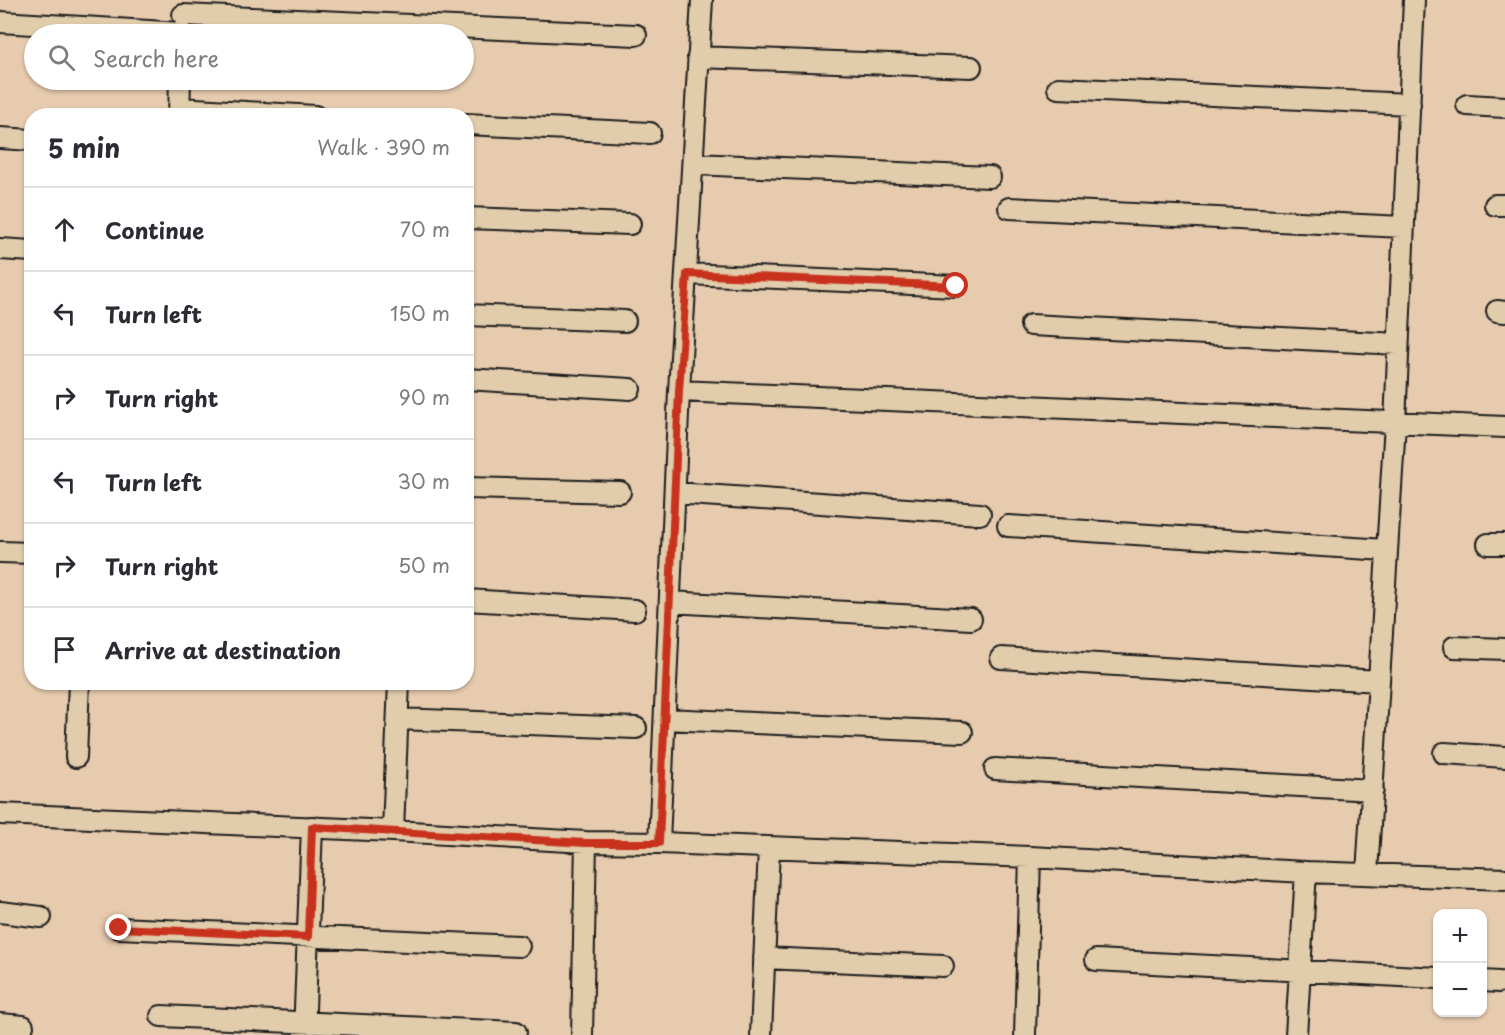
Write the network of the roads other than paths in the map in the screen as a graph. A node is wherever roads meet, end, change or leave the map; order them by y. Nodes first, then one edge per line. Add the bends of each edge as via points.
1 (702, 0) edge
2 (1414, 0) edge
3 (182, 21) edge
4 (0, 22) edge
5 (279, 24) edge
6 (474, 30) edge
7 (636, 35) dead end
8 (698, 57) junction
9 (971, 67) dead end
10 (1058, 88) dead end
11 (180, 90) edge
12 (1410, 104) junction
13 (1467, 105) dead end
14 (1505, 106) edge
15 (179, 108) edge
16 (474, 124) edge
17 (650, 133) dead end
18 (0, 138) edge
19 (24, 140) edge
20 (694, 164) junction
21 (990, 177) dead end
22 (1009, 208) dead end
23 (474, 218) edge
24 (630, 224) dead end
25 (1403, 227) junction
26 (0, 249) edge
27 (24, 250) edge
28 (687, 274) junction
29 (956, 286) dead end
30 (474, 315) edge
31 (625, 321) dead end
32 (1031, 326) dead end
33 (1398, 344) junction
34 (474, 379) edge
35 (630, 388) dead end
36 (679, 391) junction
37 (1395, 423) junction
38 (1505, 427) edge
39 (474, 488) edge
40 (620, 492) dead end
41 (675, 493) junction
42 (980, 514) dead end
43 (1008, 526) dead end
44 (1386, 550) junction
45 (0, 552) edge
46 (24, 553) edge
47 (474, 600) edge
48 (670, 602) junction
49 (635, 610) dead end
50 (971, 619) dead end
51 (1454, 647) dead end
52 (1505, 649) edge
53 (1002, 658) dead end
54 (1379, 681) junction
55 (79, 690) edge
56 (399, 690) edge
57 (398, 719) junction
58 (665, 719) junction
59 (636, 728) dead end
60 (962, 732) dead end
61 (1444, 753) dead end
62 (76, 757) dead end
63 (1505, 757) edge
64 (995, 768) dead end
65 (1373, 790) junction
66 (0, 814) edge
67 (312, 827) junction
68 (393, 831) junction
69 (586, 843) junction
70 (659, 843) junction
71 (769, 848) junction
72 (1030, 857) junction
73 (1306, 872) junction
74 (1366, 873) junction
75 (1505, 879) edge
76 (0, 912) edge
77 (41, 917) dead end
78 (119, 928) dead end
79 (308, 937) junction
80 (519, 946) dead end
81 (764, 958) junction
82 (1096, 960) dead end
83 (943, 966) dead end
84 (1299, 970) junction
85 (1433, 978) edge
86 (161, 1016) dead end
87 (0, 1024) edge
88 (23, 1026) dead end
89 (304, 1029) edge
90 (516, 1032) dead end
91 (582, 1035) edge
92 (761, 1035) edge
93 (1025, 1035) edge
94 (1296, 1035) edge

1 - 8 street
2 - 12 street
3 - 4 street
3 - 5 street
6 - 7 street
8 - 9 street
8 - 20 street
10 - 12 street
11 - 15 street
12 - 25 street
13 - 14 street
16 - 17 street
18 - 19 street
20 - 21 street
20 - 28 street
22 - 25 street
23 - 24 street
25 - 33 street
26 - 27 street
28 - 29 street
28 - 36 street
30 - 31 street
32 - 33 street
33 - 37 street
34 - 35 street
36 - 37 street
36 - 41 street
37 - 38 street
37 - 44 street
39 - 40 street
41 - 42 street
41 - 48 street
43 - 44 street
44 - 54 street
45 - 46 street
47 - 49 street
48 - 50 street
48 - 58 street
51 - 52 street
53 - 54 street
54 - 65 street
55 - 62 street
56 - 57 street
57 - 59 street
57 - 68 street
58 - 60 street
58 - 70 street
61 - 63 street
64 - 65 street
65 - 74 street
66 - 67 street
67 - 68 street
67 - 79 street
68 - 69 street
69 - 70 street
69 - 91 street
70 - 71 street
71 - 72 street
71 - 81 street
72 - 73 street
72 - 93 street
73 - 74 street
73 - 84 street
74 - 75 street
76 - 77 street
78 - 79 street
79 - 80 street
79 - 89 street
81 - 83 street
81 - 92 street
82 - 84 street
84 - 85 street
84 - 94 street
86 - 89 street
87 - 88 street
89 - 90 street

